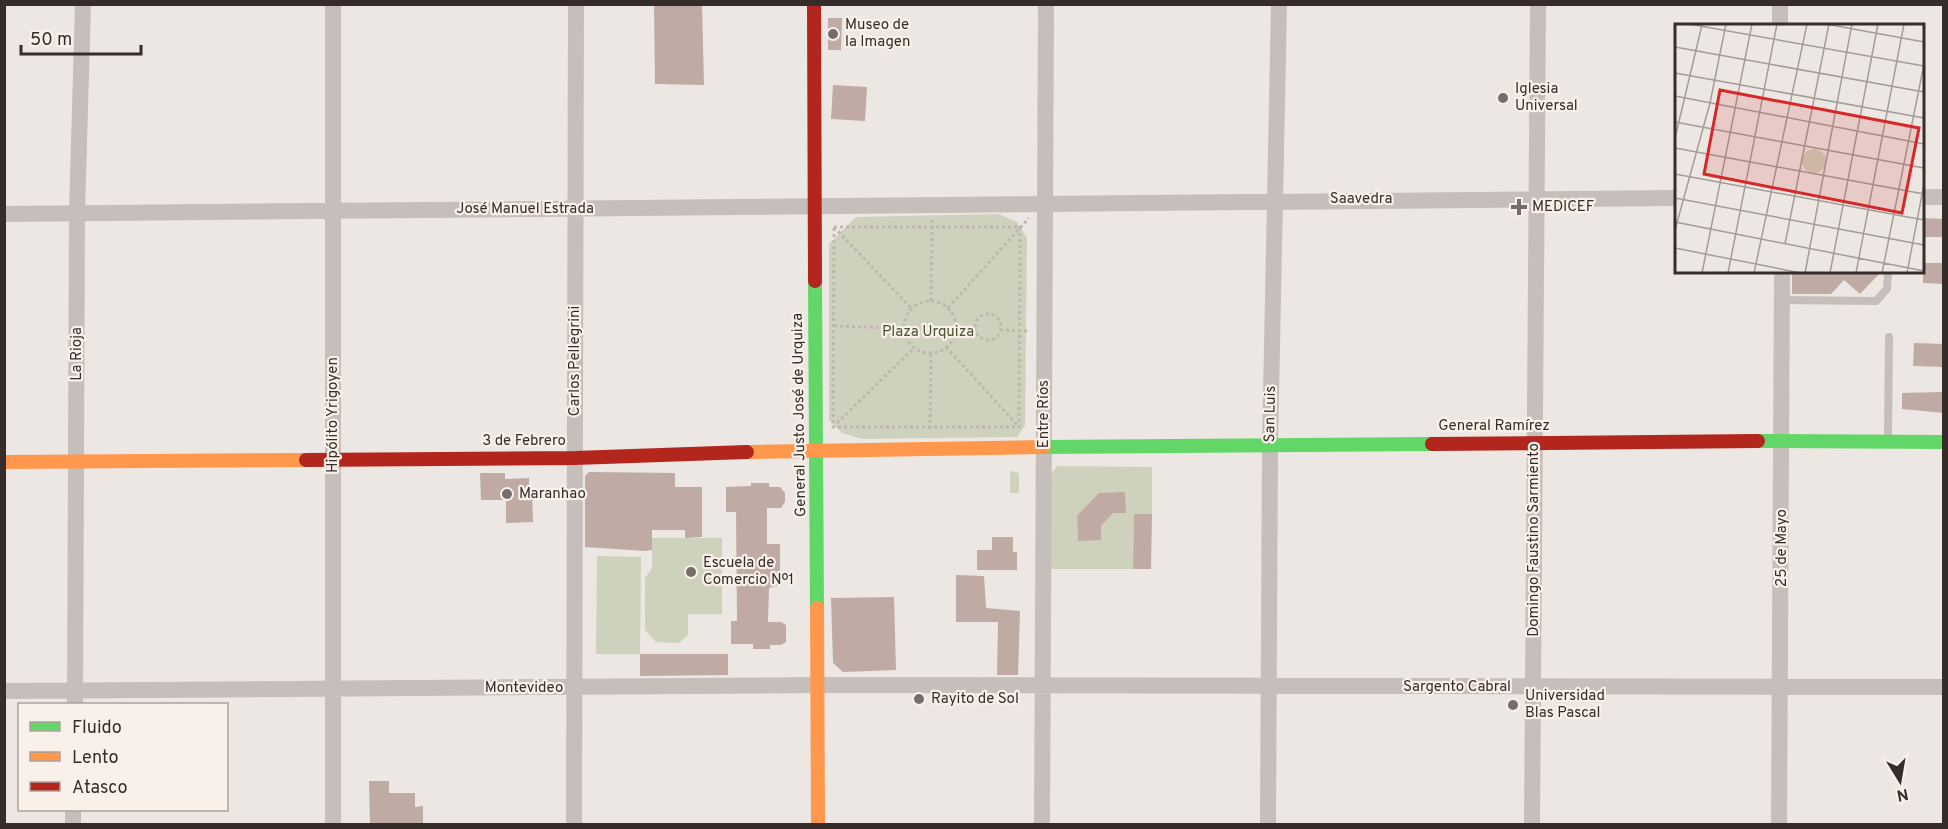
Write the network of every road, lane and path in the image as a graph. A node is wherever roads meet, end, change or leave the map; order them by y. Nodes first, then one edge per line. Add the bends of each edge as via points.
1 (83, 4) edge
2 (333, 4) edge
3 (576, 4) edge
4 (814, 4) edge
5 (1046, 4) edge
6 (1279, 4) edge
7 (1539, 4) edge
8 (1780, 4) edge
9 (1780, 24) edge
10 (1924, 197) edge
11 (1944, 197) edge
12 (1675, 198) edge
13 (1276, 199) junction
14 (1535, 199) junction
15 (932, 203) junction
16 (1046, 203) junction
17 (814, 204) junction
18 (575, 209) junction
19 (332, 210) junction
20 (77, 213) junction
21 (4, 214) edge
22 (834, 227) junction
23 (932, 227) junction
24 (1020, 227) junction
25 (1782, 273) edge
26 (1888, 273) edge
27 (1782, 300) junction
28 (931, 301) junction
29 (948, 308) junction
30 (912, 309) junction
31 (816, 326) junction
32 (834, 326) junction
33 (904, 328) junction
34 (956, 328) junction
35 (975, 329) junction
36 (1000, 330) junction
37 (1019, 331) junction
38 (1045, 332) junction
39 (1889, 337) dead end
40 (946, 347) junction
41 (914, 348) junction
42 (931, 353) junction
43 (833, 427) junction
44 (930, 427) junction
45 (1019, 427) junction
46 (1782, 441) junction
47 (1888, 442) junction
48 (1944, 442) edge
49 (1534, 443) junction
50 (1270, 445) junction
51 (1044, 448) junction
52 (818, 449) junction
53 (930, 449) junction
54 (575, 458) junction
55 (333, 459) junction
56 (77, 461) junction
57 (4, 462) edge
58 (818, 685) junction
59 (1043, 686) junction
60 (1270, 686) junction
61 (1534, 687) junction
62 (1944, 687) edge
63 (334, 688) junction
64 (574, 688) junction
65 (1781, 688) junction
66 (4, 691) edge
67 (75, 698) edge
68 (333, 825) edge
69 (574, 825) edge
70 (818, 825) edge
71 (1042, 825) edge
72 (1268, 825) edge
73 (1532, 825) edge
74 (1779, 825) edge

1 - 20 street, La Rioja
2 - 19 street, Hipólito Yrigoyen
3 - 18 street, Carlos Pellegrini
4 - 17 street, General Justo José de Urquiza
5 - 16 street, Entre Ríos
6 - 13 street, San Luis
7 - 14 street, Domingo Faustino Sarmiento
8 - 9 street
10 - 11 street
12 - 14 street, Saavedra
13 - 14 street, Saavedra
13 - 16 street, Saavedra
13 - 50 street, San Luis
14 - 49 street, Domingo Faustino Sarmiento
15 - 16 street, José Manuel Estrada
15 - 17 street, José Manuel Estrada
15 - 23 path
16 - 24 path
16 - 38 street, Entre Ríos
17 - 18 street, José Manuel Estrada
17 - 22 path
17 - 31 street, General Justo José de Urquiza
18 - 19 street, José Manuel Estrada
18 - 54 street, Carlos Pellegrini
19 - 20 street, José Manuel Estrada
19 - 55 street, Hipólito Yrigoyen
20 - 21 street, José Manuel Estrada
20 - 56 street, La Rioja
22 - 23 path
22 - 30 path
22 - 32 path
23 - 24 path
23 - 28 path
24 - 29 path
24 - 37 path
25 - 27 street, 25 de Mayo
26 - 27 lane via 1887,289 1876,301
27 - 46 street, 25 de Mayo
28 - 29 path
28 - 30 path
29 - 34 path
30 - 33 path
31 - 32 path
31 - 52 street, General Justo José de Urquiza
32 - 33 path
32 - 43 path
33 - 41 path
34 - 35 path
34 - 40 path
35 - 36 path via 981,338 989,340
35 - 36 path via 980,317 988,314 999,321
36 - 37 path
37 - 38 path
37 - 45 path
38 - 51 street, Entre Ríos
39 - 47 lane
40 - 42 path
40 - 45 path
41 - 42 path
41 - 43 path
42 - 44 path
43 - 44 path
43 - 52 path
44 - 45 path
44 - 53 path
45 - 51 path
46 - 47 street, General Ramírez
46 - 49 street, General Ramírez
46 - 65 street, 25 de Mayo
47 - 48 street, General Ramírez
49 - 50 street, General Ramírez
49 - 61 street, Domingo Faustino Sarmiento
50 - 51 street, General Ramírez
50 - 60 street, San Luis
51 - 53 street, 3 de Febrero
51 - 59 street, Entre Ríos
52 - 53 street, 3 de Febrero
52 - 54 street, 3 de Febrero
52 - 58 street, General Justo José de Urquiza
54 - 55 street, 3 de Febrero
54 - 64 street, Carlos Pellegrini
55 - 56 street, 3 de Febrero
55 - 63 street, Hipólito Yrigoyen
56 - 57 street, 3 de Febrero
56 - 67 street, La Rioja
58 - 59 street, Montevideo
58 - 64 street, Montevideo
58 - 70 street, General Justo José de Urquiza
59 - 60 street, Sargento Cabral
59 - 71 street, Entre Ríos
60 - 61 street, Sargento Cabral
60 - 72 street, San Luis
61 - 65 street, Sargento Cabral
61 - 73 street, Domingo Faustino Sarmiento
62 - 65 street, Sargento Cabral
63 - 64 street, Montevideo
63 - 67 street, Montevideo
63 - 68 street, Hipólito Yrigoyen
64 - 69 street, Carlos Pellegrini
65 - 74 street, 25 de Mayo
66 - 67 street, Montevideo

